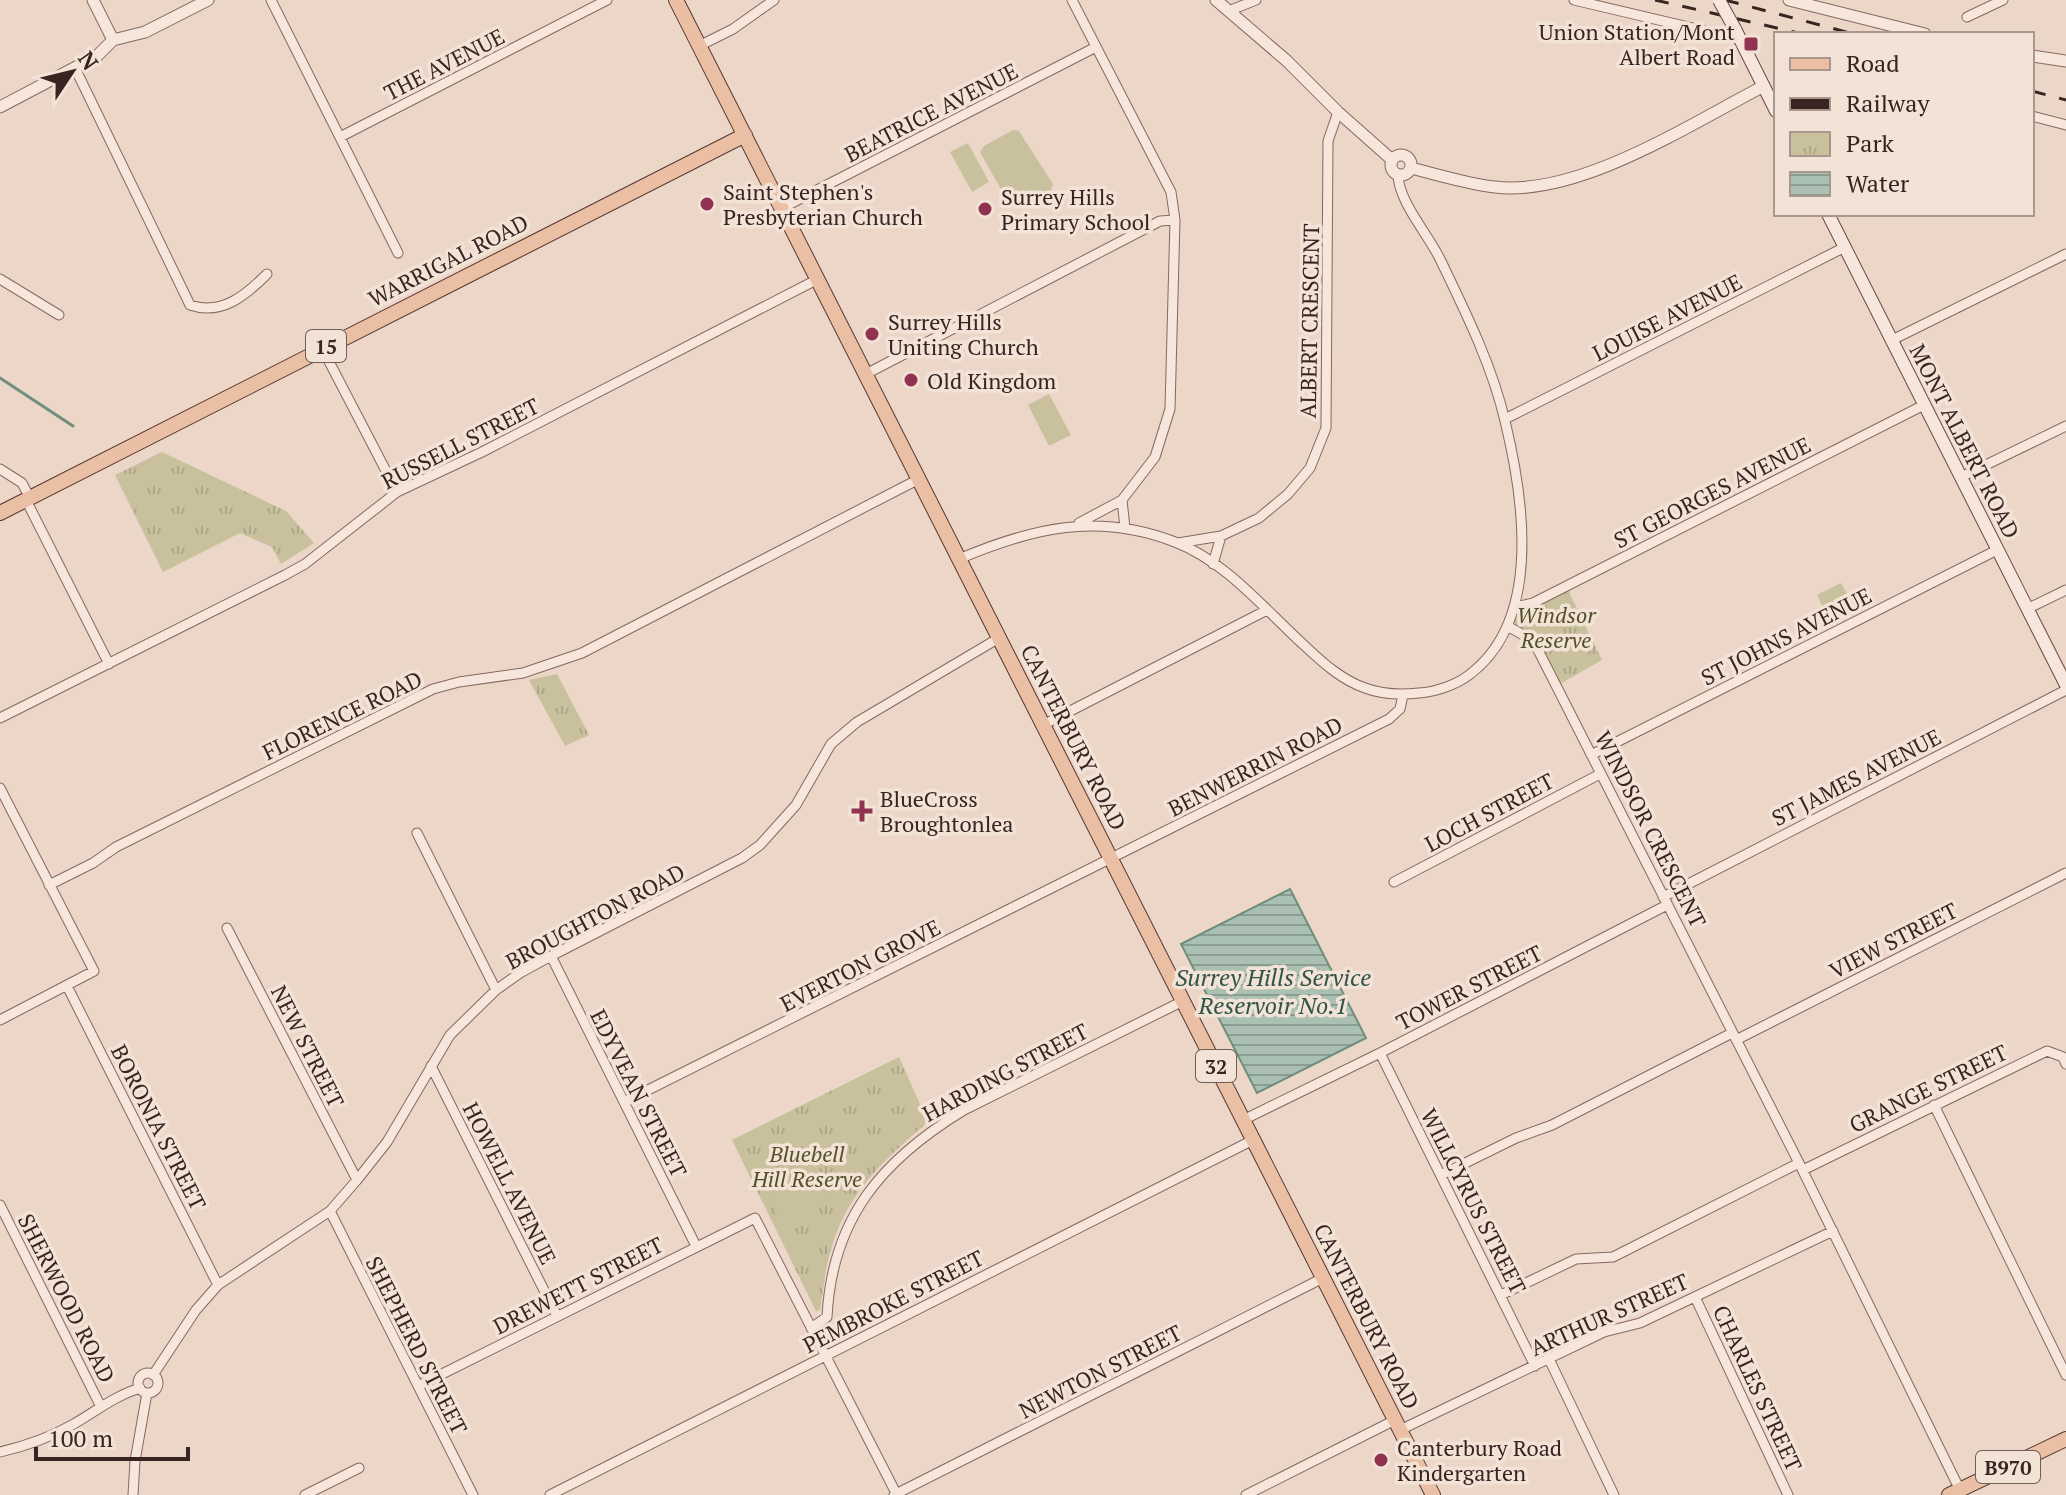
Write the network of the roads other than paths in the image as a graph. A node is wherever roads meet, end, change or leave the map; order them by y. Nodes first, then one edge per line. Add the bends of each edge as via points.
1 (93, 0) edge
2 (208, 0) edge
3 (271, 0) edge
4 (607, 0) edge
5 (676, 0) edge
6 (774, 0) edge
7 (1072, 0) edge
8 (1216, 0) edge
9 (1256, 0) edge
10 (1574, 0) edge
11 (1719, 0) edge
12 (1789, 0) edge
13 (2003, 0) edge
14 (1231, 10) junction
15 (1967, 17) dead end
16 (1917, 32) edge
17 (1737, 34) junction
18 (113, 40) junction
19 (699, 46) junction
20 (1096, 47) junction
21 (2034, 56) edge
22 (2066, 61) edge
23 (75, 68) junction
24 (1764, 86) junction
25 (0, 107) edge
26 (1774, 107) edge
27 (1338, 112) junction
28 (2034, 117) edge
29 (2066, 125) edge
30 (745, 135) junction
31 (340, 137) junction
32 (1391, 159) junction
33 (1411, 168) junction
34 (1398, 174) junction
35 (782, 208) junction
36 (1829, 216) edge
37 (1175, 220) junction
38 (1845, 247) junction
39 (398, 253) dead end
40 (2066, 254) edge
41 (267, 274) dead end
42 (0, 279) edge
43 (818, 279) junction
44 (59, 315) dead end
45 (1892, 340) junction
46 (322, 348) junction
47 (866, 374) junction
48 (1924, 405) junction
49 (1505, 419) junction
50 (2066, 426) edge
51 (0, 469) edge
52 (1961, 477) junction
53 (919, 479) junction
54 (397, 492) junction
55 (28, 499) junction
56 (1122, 500) junction
57 (0, 513) edge
58 (1076, 525) junction
59 (1125, 528) junction
60 (1221, 536) junction
61 (1178, 543) junction
62 (1997, 550) junction
63 (959, 559) junction
64 (1213, 564) junction
65 (2066, 590) edge
66 (1515, 607) junction
67 (2027, 609) junction
68 (1267, 610) junction
69 (1509, 627) junction
70 (999, 638) junction
71 (109, 664) junction
72 (2066, 688) edge
73 (1403, 695) junction
74 (0, 718) edge
75 (1043, 725) junction
76 (1591, 755) junction
77 (1600, 774) junction
78 (0, 788) edge
79 (417, 833) dead end
80 (1111, 859) junction
81 (2066, 873) edge
82 (1394, 882) dead end
83 (49, 885) junction
84 (1665, 901) junction
85 (227, 928) dead end
86 (551, 956) junction
87 (67, 986) junction
88 (496, 990) junction
89 (1183, 1001) junction
90 (0, 1020) edge
91 (1734, 1036) junction
92 (1380, 1053) junction
93 (2066, 1064) edge
94 (431, 1066) junction
95 (624, 1102) junction
96 (1934, 1105) junction
97 (1243, 1120) junction
98 (1253, 1140) junction
99 (1801, 1166) junction
100 (1441, 1175) junction
101 (357, 1180) junction
102 (0, 1205) edge
103 (330, 1211) junction
104 (1833, 1231) junction
105 (696, 1246) junction
106 (1323, 1278) junction
107 (218, 1285) junction
108 (1501, 1295) junction
109 (1695, 1297) junction
110 (557, 1316) junction
111 (811, 1328) junction
112 (825, 1355) junction
113 (1549, 1359) junction
114 (1535, 1366) junction
115 (153, 1375) junction
116 (2066, 1375) edge
117 (418, 1386) junction
118 (143, 1390) junction
119 (101, 1407) junction
120 (1397, 1425) junction
121 (2066, 1439) edge
122 (0, 1452) edge
123 (359, 1468) dead end
124 (1955, 1492) edge
125 (133, 1495) edge
126 (305, 1495) edge
127 (473, 1495) edge
128 (550, 1495) edge
129 (896, 1495) edge
130 (1246, 1495) edge
131 (1433, 1495) edge
132 (1614, 1495) edge
133 (1788, 1495) edge

1 - 18 street
2 - 18 street via 145,32
3 - 31 street
4 - 31 street, THE AVENUE
5 - 19 main road, CANTERBURY ROAD / 32
6 - 19 street
7 - 20 street
8 - 14 street
9 - 14 street
10 - 17 street
11 - 17 main road, bridge
12 - 16 street
13 - 15 street
14 - 27 street
17 - 24 main road
18 - 23 street
19 - 30 main road, CANTERBURY ROAD / 32
20 - 35 street, BEATRICE AVENUE
20 - 37 street via 1171,192
21 - 22 street
23 - 25 street
23 - 41 street via 190,305 204,310 226,305
24 - 26 main road
24 - 33 street via 1580,177 1496,188
27 - 32 street
27 - 60 street, ALBERT CRESCENT via 1328,141 1326,428 1310,468 1288,494 1259,518
28 - 29 street
30 - 35 main road, CANTERBURY ROAD / 32
30 - 46 main road, WARRIGAL ROAD / 15
31 - 39 street
32 - 33 street via 1408,157
32 - 34 street
33 - 34 street
34 - 49 street via 1398,187 1436,249 1473,328
35 - 43 main road, CANTERBURY ROAD / 32
36 - 38 main road, MONT ALBERT ROAD
37 - 47 street via 1160,221
37 - 56 street via 1170,409 1155,457
38 - 45 main road, MONT ALBERT ROAD
38 - 49 street, LOUISE AVENUE
40 - 45 street
42 - 44 street
43 - 47 main road, CANTERBURY ROAD / 32
43 - 54 street, RUSSELL STREET
45 - 48 main road, MONT ALBERT ROAD
46 - 54 street
46 - 55 main road, WARRIGAL ROAD / 15
47 - 53 main road, CANTERBURY ROAD / 32
48 - 52 main road, MONT ALBERT ROAD
48 - 66 street, ST GEORGES AVENUE via 1533,603
49 - 66 street via 1521,539
50 - 52 street
51 - 55 street via 22,483
52 - 62 main road, MONT ALBERT ROAD
53 - 63 main road, CANTERBURY ROAD / 32
53 - 83 street, FLORENCE ROAD via 582,653 523,673 433,689
54 - 71 street, RUSSELL STREET via 305,564
55 - 57 main road, WARRIGAL ROAD / 15
55 - 71 street
56 - 58 street
56 - 59 street
58 - 59 street
58 - 63 street via 1003,540
59 - 61 street
60 - 61 street, ALBERT CRESCENT
60 - 64 street
61 - 64 street
62 - 67 main road, MONT ALBERT ROAD
62 - 76 street, ST JOHNS AVENUE
63 - 70 main road, CANTERBURY ROAD / 32
64 - 68 street
65 - 67 street
66 - 69 street
67 - 72 main road, MONT ALBERT ROAD
68 - 73 street via 1330,669 1365,688
68 - 75 street
69 - 73 street via 1491,656 1467,677 1431,692
69 - 76 street, WINDSOR CRESCENT via 1538,650
70 - 75 main road, CANTERBURY ROAD / 32
70 - 86 street, BROUGHTON ROAD via 857,722 831,744 796,805 742,858
71 - 74 street, RUSSELL STREET
72 - 84 street, ST JAMES AVENUE
73 - 80 street, BENWERRIN ROAD via 1400,709 1389,719
75 - 80 main road, CANTERBURY ROAD / 32
76 - 77 street, WINDSOR CRESCENT
77 - 82 street, LOCH STREET
77 - 84 street, WINDSOR CRESCENT
78 - 83 street
79 - 88 street
80 - 89 main road, CANTERBURY ROAD / 32
80 - 95 street, EVERTON GROVE
81 - 91 street, VIEW STREET
83 - 87 street via 94,971
84 - 91 street, WINDSOR CRESCENT
84 - 92 street, TOWER STREET
85 - 101 street, NEW STREET
86 - 88 street, BROUGHTON ROAD
86 - 95 street, EDYVEAN STREET
87 - 90 street
87 - 107 street, BORONIA STREET
88 - 94 street, BROUGHTON ROAD via 450,1035
89 - 97 main road, CANTERBURY ROAD / 32
89 - 111 street, HARDING STREET via 964,1110 903,1153 852,1215 838,1248 827,1317
91 - 99 street, WINDSOR CRESCENT
91 - 100 street, VIEW STREET
92 - 97 street, TOWER STREET
92 - 100 street, WILLCYRUS STREET
93 - 96 street, GRANGE STREET via 2063,1057 2047,1051
94 - 101 street, BROUGHTON ROAD via 387,1142
94 - 110 street, HOWELL AVENUE
95 - 105 street, EDYVEAN STREET
96 - 99 street, GRANGE STREET
96 - 116 street
97 - 98 main road, CANTERBURY ROAD / 32
98 - 106 main road, CANTERBURY ROAD / 32
98 - 112 street, PEMBROKE STREET
99 - 104 street, WINDSOR CRESCENT
99 - 108 street, GRANGE STREET via 1613,1257 1576,1259
100 - 108 street, WILLCYRUS STREET
101 - 103 street, BROUGHTON ROAD
102 - 119 street, SHERWOOD ROAD
103 - 107 street, BROUGHTON ROAD
103 - 117 street, SHEPHERD STREET
104 - 109 street, ARTHUR STREET
104 - 124 street, WINDSOR CRESCENT
105 - 110 street, DREWETT STREET
105 - 111 street, DREWETT STREET via 755,1218
106 - 120 main road, CANTERBURY ROAD / 32
106 - 129 street, NEWTON STREET
107 - 115 street, BROUGHTON ROAD
108 - 114 street, WILLCYRUS STREET
109 - 113 street, ARTHUR STREET
109 - 133 street, CHARLES STREET
110 - 117 street, DREWETT STREET
111 - 112 street
112 - 128 street, PEMBROKE STREET
112 - 129 street
113 - 114 street, ARTHUR STREET
113 - 132 street
114 - 120 street, ARTHUR STREET
115 - 118 street via 141,1377
115 - 118 street via 155,1390
117 - 127 street, SHEPHERD STREET
118 - 119 street via 122,1394
118 - 125 street
119 - 122 street via 33,1444
120 - 130 street, ARTHUR STREET
120 - 131 main road, CANTERBURY ROAD / 32
121 - 124 main road, B970
123 - 126 street

